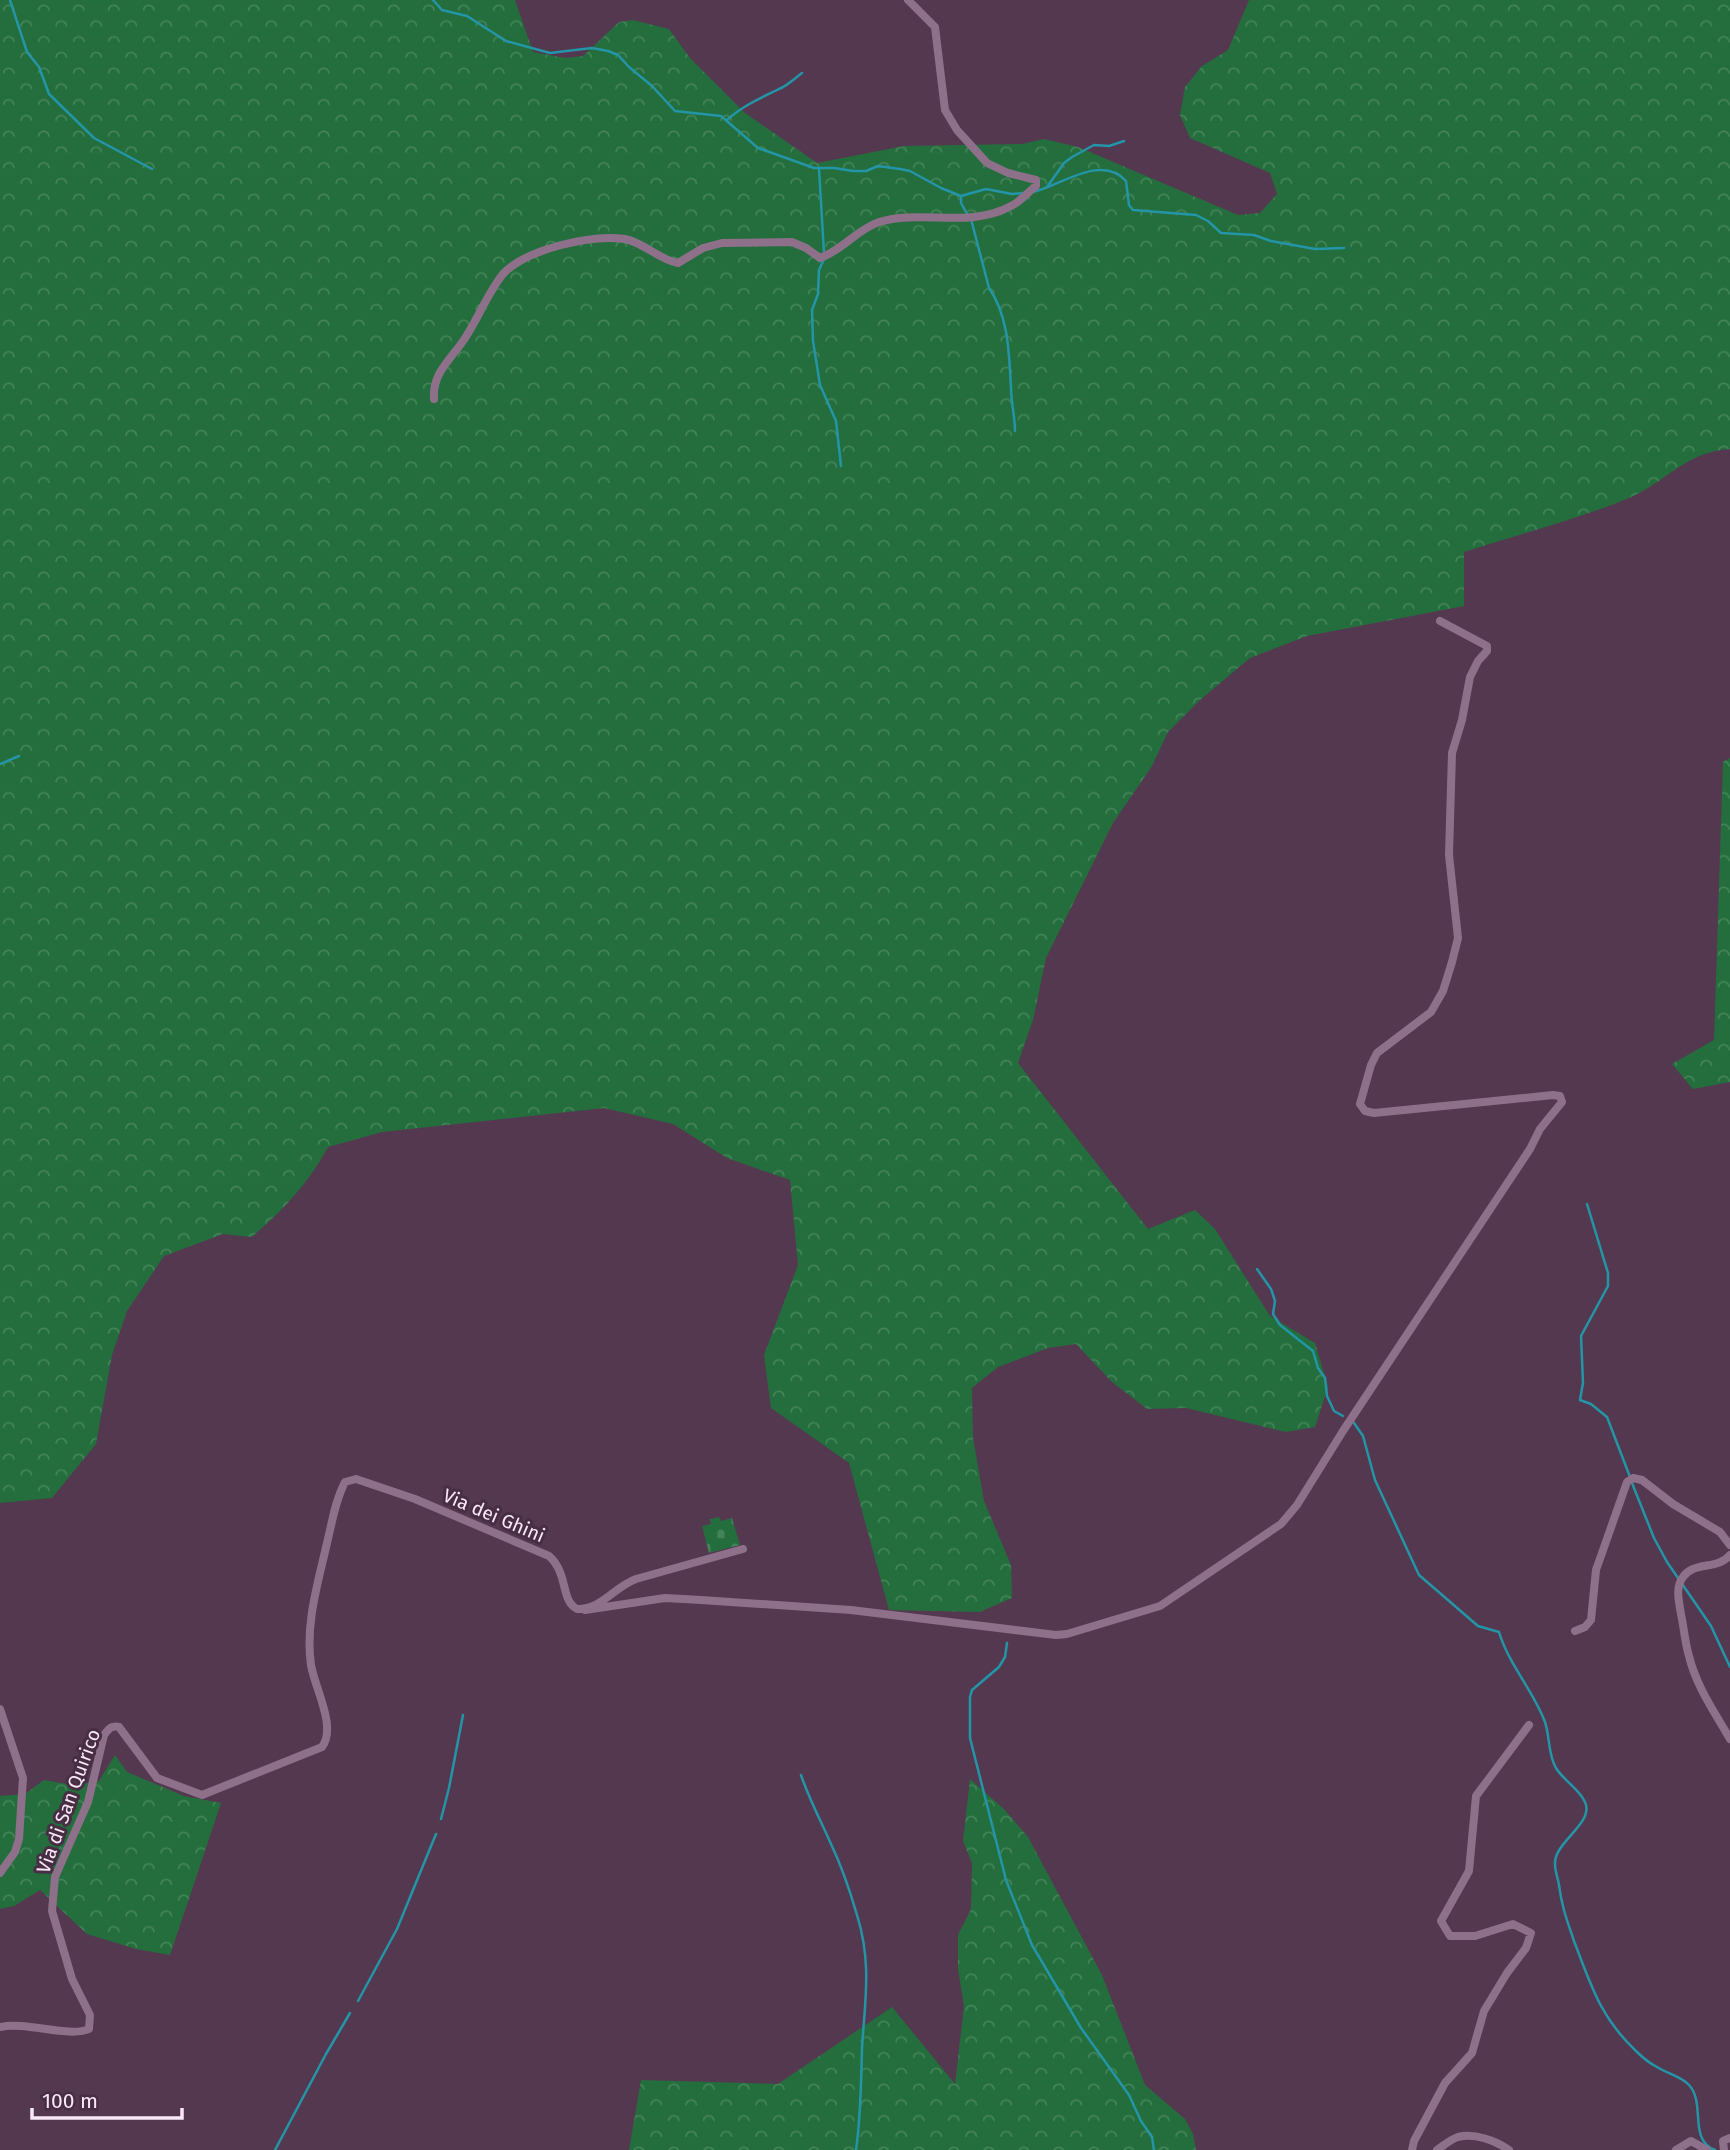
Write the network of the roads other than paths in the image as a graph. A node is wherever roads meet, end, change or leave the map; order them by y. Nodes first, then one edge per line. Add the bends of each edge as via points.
1 (908, 0) edge
2 (434, 399) dead end
3 (1440, 621) dead end
4 (356, 1479) joint
5 (1730, 1545) edge
6 (743, 1549) dead end
7 (1730, 1555) edge
8 (585, 1610) junction
9 (1575, 1631) dead end
10 (0, 1709) edge
11 (1529, 1725) dead end
12 (1730, 1739) edge
13 (0, 1873) edge
14 (0, 2027) edge
15 (1730, 2138) edge
16 (1412, 2150) edge
17 (1437, 2150) edge
18 (1508, 2150) edge
19 (1676, 2150) edge
20 (1707, 2150) edge
21 (1724, 2150) edge

1 - 2 street via 934,27 945,110 957,130 987,163 1035,180 1036,186 1013,206 984,217 882,221 820,258 792,242 722,243 678,263 626,240 601,239 550,248 520,260 503,275 461,345 439,370
3 - 8 street via 1487,646 1470,677 1451,753 1449,855 1458,939 1443,991 1431,1012 1377,1053 1360,1104 1374,1113 1553,1095 1560,1096 1562,1102 1281,1524 1160,1606 1067,1634 841,1609 666,1598
4 - 8 street, Via dei Ghini via 549,1556 564,1577 571,1606
4 - 14 street, Via di San Quirico via 345,1482 337,1503 309,1633 327,1741 322,1747 202,1795 157,1778 119,1727 109,1728 88,1802 55,1877 52,1911 72,1979 90,2015 89,2029
5 - 9 street via 1720,1532 1633,1478 1627,1482 1595,1570 1591,1620
6 - 8 street via 623,1584
7 - 12 street via 1724,1562 1689,1570 1679,1585 1679,1598 1693,1670
10 - 13 street via 23,1777 19,1839
11 - 16 street via 1476,1796 1469,1871 1441,1922 1450,1936 1475,1936 1513,1924 1531,1933 1526,1948 1483,2011 1472,2053 1445,2083
15 - 21 street via 1723,2141
17 - 18 street via 1455,2137 1475,2136
19 - 20 street via 1691,2141

